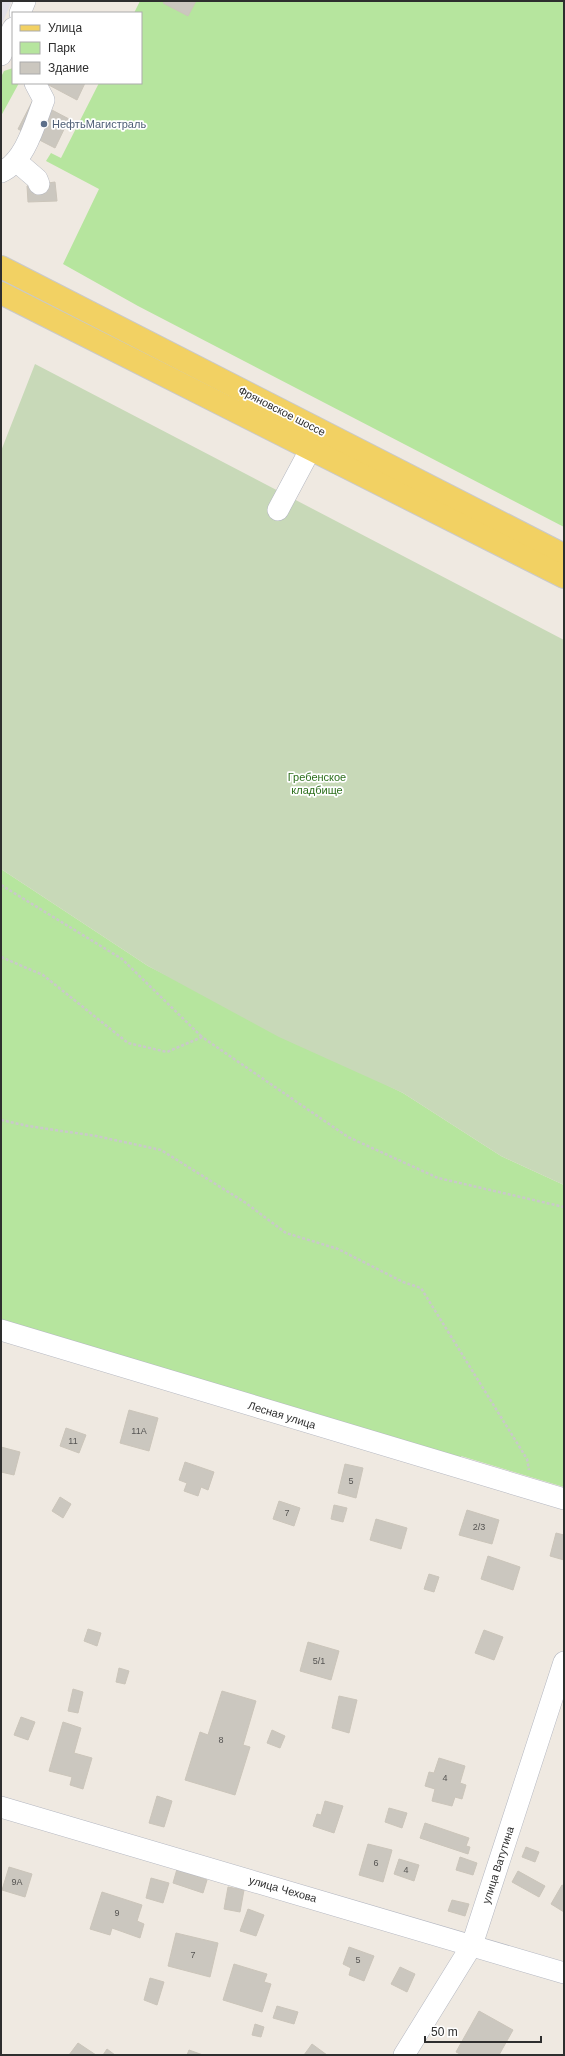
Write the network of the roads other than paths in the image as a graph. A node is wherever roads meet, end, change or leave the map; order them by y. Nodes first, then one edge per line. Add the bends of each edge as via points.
1 (25, 1) edge
2 (20, 12) edge
3 (12, 30) edge
4 (1, 55) edge
5 (1, 61) edge
6 (12, 64) edge
7 (36, 84) edge
8 (14, 160) edge
9 (39, 184) dead end
10 (1, 267) edge
11 (1, 293) edge
12 (310, 450) junction
13 (278, 510) dead end
14 (564, 555) edge
15 (564, 577) edge
16 (1, 1330) edge
17 (564, 1499) edge
18 (564, 1662) edge
19 (1, 1807) edge
20 (472, 1945) junction
21 (564, 1973) edge
22 (404, 2055) edge

1 - 2 street
3 - 4 street
5 - 6 street
7 - 8 street via 44,100
8 - 9 street via 37,179
10 - 14 main road, Фряновское шоссе
11 - 12 main road, Фряновское шоссе
12 - 13 street
12 - 15 main road, Фряновское шоссе
16 - 17 street, Лесная улица
18 - 20 street, улица Ватутина
19 - 20 street, улица Чехова
20 - 21 street, улица Чехова
20 - 22 street, улица Ватутина

